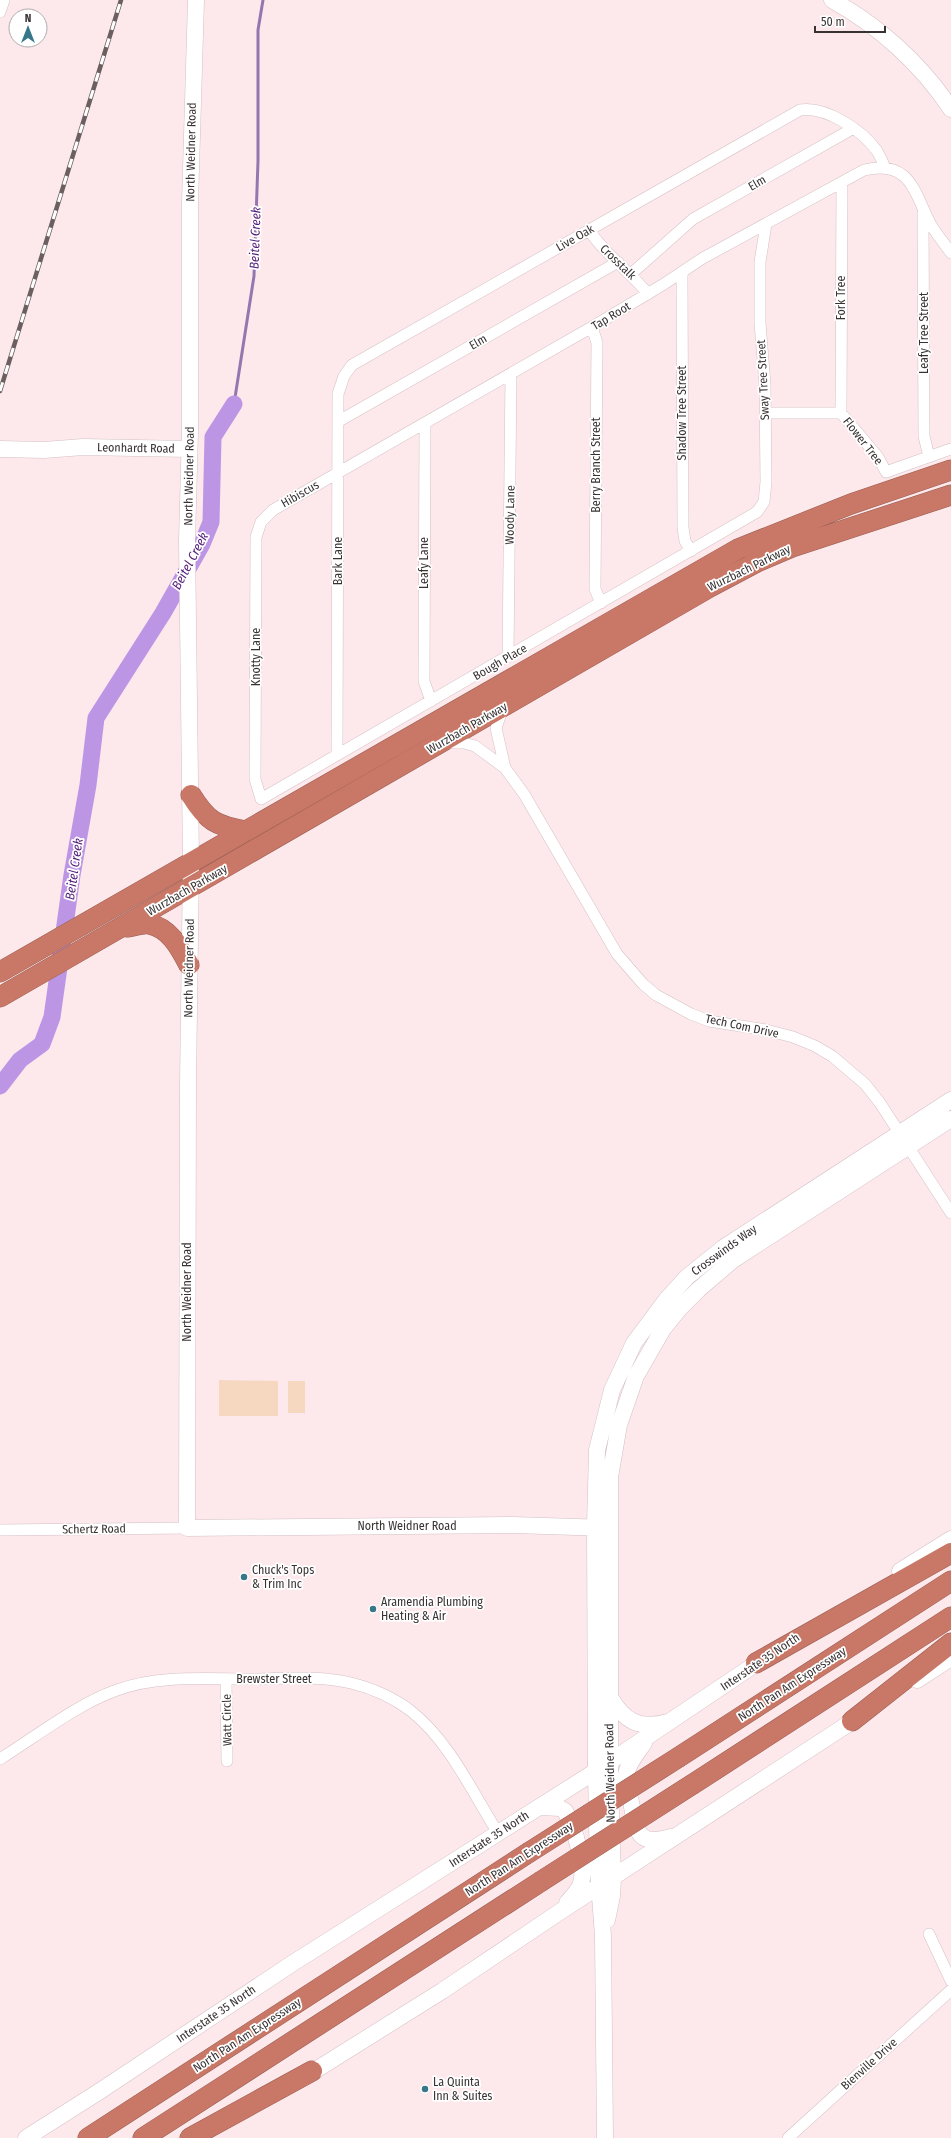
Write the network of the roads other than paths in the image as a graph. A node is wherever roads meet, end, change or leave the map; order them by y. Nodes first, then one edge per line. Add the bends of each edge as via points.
1 (196, 0) edge
2 (832, 0) edge
3 (951, 109) edge
4 (852, 129) junction
5 (885, 168) junction
6 (842, 183) junction
7 (923, 208) junction
8 (766, 224) junction
9 (589, 230) junction
10 (947, 238) edge
11 (951, 253) edge
12 (618, 262) junction
13 (682, 273) junction
14 (631, 274) junction
15 (648, 294) junction
16 (592, 327) junction
17 (348, 370) joint
18 (511, 374) junction
19 (765, 413) junction
20 (841, 413) junction
21 (339, 421) junction
22 (425, 422) junction
23 (0, 438) edge
24 (83, 448) junction
25 (0, 449) edge
26 (189, 449) junction
27 (951, 449) edge
28 (929, 457) junction
29 (951, 470) edge
30 (338, 472) junction
31 (951, 495) edge
32 (264, 517) joint
33 (739, 524) joint
34 (690, 551) junction
35 (601, 603) junction
36 (508, 657) junction
37 (431, 701) junction
38 (503, 708) junction
39 (441, 743) junction
40 (337, 755) junction
41 (505, 768) junction
42 (191, 795) junction
43 (261, 799) joint
44 (246, 831) junction
45 (191, 862) junction
46 (190, 888) junction
47 (123, 927) junction
48 (189, 965) junction
49 (0, 972) edge
50 (0, 998) edge
51 (951, 1100) edge
52 (951, 1120) edge
53 (899, 1134) junction
54 (908, 1147) junction
55 (951, 1213) edge
56 (656, 1325) junction
57 (187, 1528) junction
58 (602, 1528) junction
59 (0, 1530) edge
60 (951, 1539) edge
61 (951, 1553) edge
62 (951, 1581) edge
63 (951, 1618) edge
64 (951, 1643) edge
65 (951, 1658) edge
66 (756, 1663) junction
67 (226, 1679) junction
68 (610, 1697) junction
69 (673, 1721) junction
70 (852, 1721) junction
71 (647, 1738) junction
72 (0, 1759) edge
73 (227, 1761) dead end
74 (610, 1762) junction
75 (596, 1771) junction
76 (541, 1806) junction
77 (498, 1834) junction
78 (679, 1835) junction
79 (613, 1879) junction
80 (599, 1887) junction
81 (561, 1911) junction
82 (602, 1929) junction
83 (928, 1934) dead end
84 (951, 1981) edge
85 (951, 1990) edge
86 (312, 2071) junction
87 (26, 2138) edge
88 (88, 2138) edge
89 (143, 2138) edge
90 (190, 2138) edge
91 (211, 2138) edge
92 (605, 2138) edge
93 (788, 2138) edge

1 - 26 main road, North Weidner Road via 190,195
2 - 3 main road via 874,27 896,46 919,68
4 - 5 street via 877,151
4 - 9 street, Live Oak via 830,114 800,110
4 - 14 street, Elm via 693,219
5 - 6 street, Tap Root via 864,170
5 - 7 street via 905,176 914,187
6 - 8 street, Tap Root
6 - 20 street, Fork Tree
7 - 10 street via 932,226
7 - 28 street, Leafy Tree Street via 924,436
8 - 13 street, Tap Root via 703,258
8 - 19 street, Sway Tree Street via 760,262 760,323
9 - 12 street, Crosstalk
9 - 17 street, Live Oak
10 - 11 street
12 - 14 street, Crosstalk
12 - 21 street, Elm
13 - 15 street, Tap Root
13 - 34 street, Shadow Tree Street via 683,527
14 - 15 street, Crosstalk
15 - 16 street, Tap Root
16 - 18 street, Tap Root
16 - 35 street, Berry Branch Street via 597,343 595,589
17 - 21 street, Bark Lane via 338,394
18 - 22 street, Tap Root
18 - 36 street, Woody Lane
19 - 20 street
19 - 33 street, Sway Tree Street via 764,502 757,512
20 - 28 street, Flower Tree via 878,457 886,472
21 - 30 street, Bark Lane
22 - 30 street, Tap Root
22 - 37 street, Leafy Lane via 424,681
23 - 24 main road, Leonhardt Road via 47,439
24 - 25 main road, Leonhardt Road
24 - 26 main road, Leonhardt Road
26 - 42 main road, North Weidner Road via 187,584
27 - 28 street, Flower Tree
29 - 44 highway, Wurzbach Parkway via 851,504 738,549
30 - 32 street, Hibiscus
30 - 40 street, Bark Lane
31 - 38 highway, Wurzbach Parkway via 823,536 759,561
32 - 43 street, Knotty Lane via 256,537 256,779
33 - 34 street, Bough Place
34 - 35 street, Bough Place
35 - 36 street, Bough Place
36 - 37 street, Bough Place
37 - 40 street, Bough Place
38 - 39 highway, Wurzbach Parkway
38 - 41 street, Tech Com Drive via 496,728
39 - 41 street, Tech Com Drive via 464,743 475,746
39 - 46 highway, Wurzbach Parkway
40 - 43 street, Bough Place
41 - 53 street, Tech Com Drive via 524,794 617,954 643,984 656,995 710,1021 766,1030 815,1046 832,1056 865,1084
42 - 44 highway via 199,808 212,820 224,827
42 - 45 main road, North Weidner Road
44 - 45 highway, Wurzbach Parkway
45 - 46 main road, North Weidner Road
45 - 49 highway, Wurzbach Parkway
46 - 47 highway, Wurzbach Parkway
46 - 48 main road, North Weidner Road
47 - 48 highway via 149,924 166,931 180,947
47 - 50 highway, Wurzbach Parkway
48 - 57 main road, North Weidner Road
51 - 53 main road, Crosswinds Way
52 - 54 main road, Crosswinds Way
53 - 54 street, Tech Com Drive
53 - 56 main road, Crosswinds Way via 724,1248 687,1277
54 - 55 street, Tech Com Drive
54 - 56 main road, Crosswinds Way via 733,1260
56 - 58 main road, Crosswinds Way via 619,1425
57 - 58 main road, North Weidner Road via 506,1525
57 - 59 street, Schertz Road
58 - 68 main road, North Weidner Road
58 - 75 main road, North Weidner Road
60 - 66 main road, Interstate 35 North
61 - 66 highway
62 - 88 highway, North Pan Am Expressway, bridge
63 - 89 highway, bridge
64 - 70 highway
65 - 70 main road
66 - 69 main road, Interstate 35 North
67 - 72 street, Brewster Street via 166,1680 135,1684 116,1690 91,1702
67 - 73 street, Watt Circle
67 - 77 street, Brewster Street via 308,1678 351,1683 392,1700 427,1725 439,1739
68 - 69 main road via 618,1712 635,1723 648,1726
68 - 74 main road, North Weidner Road
69 - 71 main road, Interstate 35 North
70 - 78 main road
71 - 74 main road, Interstate 35 North
71 - 78 main road via 626,1775 637,1831 652,1841
74 - 75 main road, Interstate 35 North
74 - 79 main road, North Weidner Road
75 - 76 main road, Interstate 35 North
75 - 80 main road, North Weidner Road
76 - 77 main road, Interstate 35 North
76 - 81 main road via 565,1811 579,1846 582,1877 580,1886
77 - 87 main road, Interstate 35 North via 293,1963
78 - 79 main road
79 - 80 main road
79 - 82 main road, North Weidner Road via 612,1896
80 - 81 main road
80 - 82 main road, North Weidner Road
81 - 82 main road via 583,1908 594,1912
81 - 86 main road via 442,1991
82 - 92 main road, North Weidner Road
83 - 84 street
85 - 93 street, Bienville Drive
86 - 90 highway
86 - 91 main road

